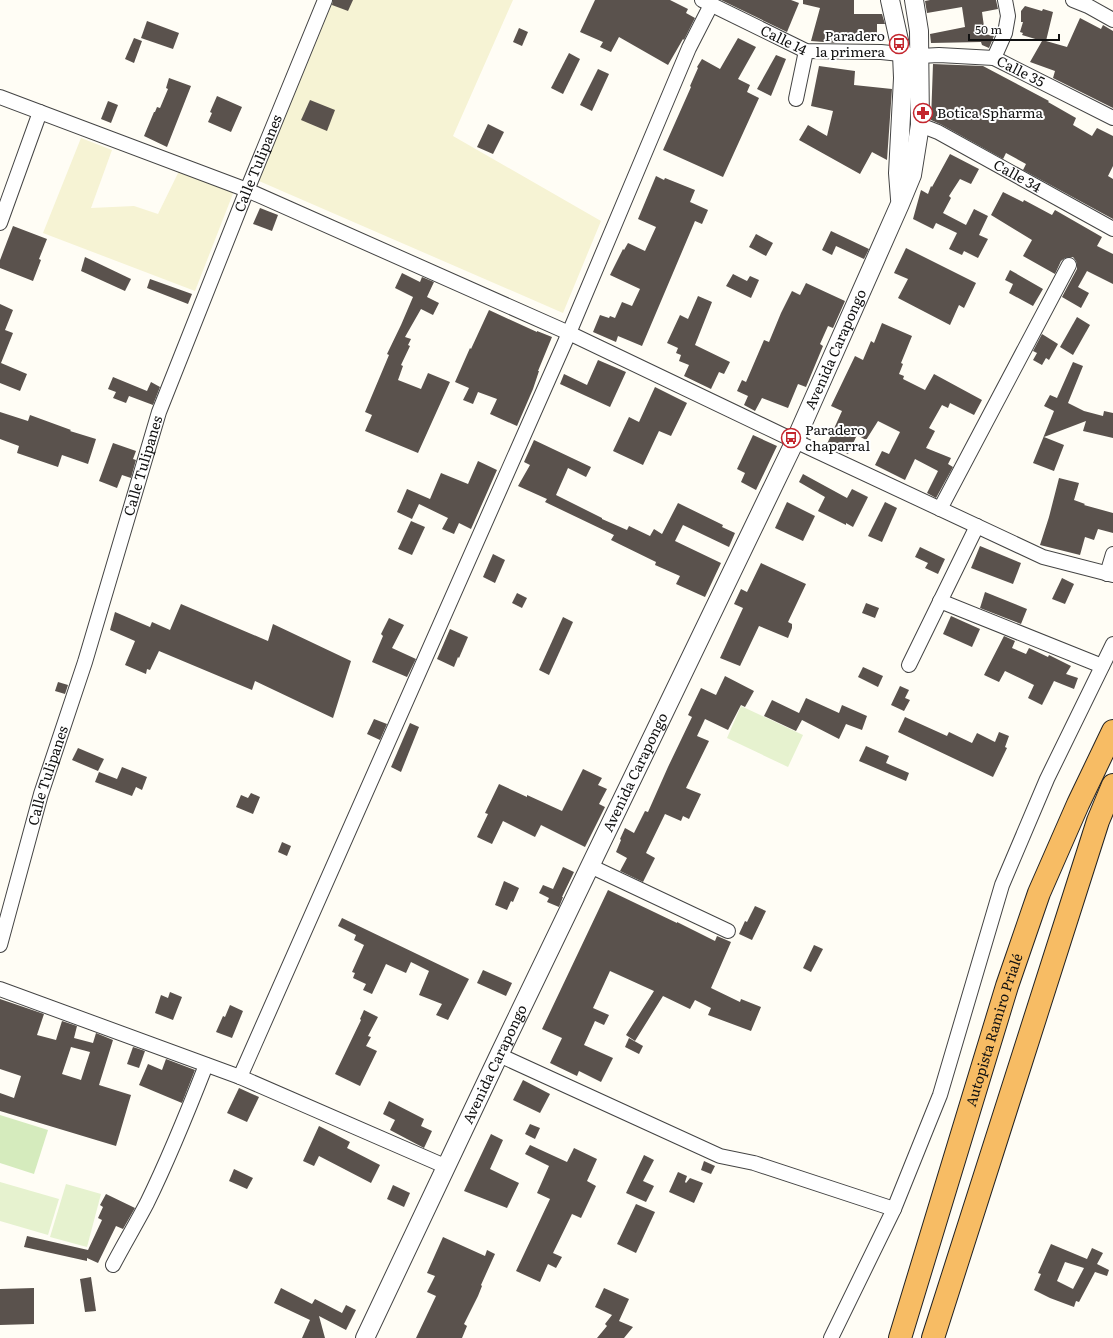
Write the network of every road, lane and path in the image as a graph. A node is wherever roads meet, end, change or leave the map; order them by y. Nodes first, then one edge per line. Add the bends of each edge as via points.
1 (325, 0) edge
2 (890, 0) edge
3 (914, 0) edge
4 (1005, 0) edge
5 (1073, 0) edge
6 (706, 2) edge
7 (1113, 20) edge
8 (806, 51) junction
9 (902, 54) junction
10 (920, 56) junction
11 (994, 58) junction
12 (0, 97) edge
13 (796, 99) dead end
14 (40, 112) junction
15 (1113, 118) edge
16 (920, 125) junction
17 (247, 190) junction
18 (900, 204) junction
19 (0, 223) edge
20 (1113, 229) edge
21 (1069, 265) dead end
22 (569, 333) junction
23 (795, 441) junction
24 (940, 509) junction
25 (977, 526) junction
26 (1113, 554) edge
27 (1110, 574) edge
28 (940, 601) junction
29 (1113, 644) edge
30 (909, 665) dead end
31 (1102, 666) junction
32 (1113, 731) edge
33 (1113, 785) edge
34 (590, 866) junction
35 (728, 931) dead end
36 (0, 945) edge
37 (0, 989) edge
38 (499, 1055) junction
39 (206, 1065) junction
40 (240, 1077) junction
41 (447, 1167) junction
42 (894, 1209) junction
43 (113, 1265) dead end
44 (365, 1338) edge
45 (831, 1338) edge
46 (900, 1338) edge
47 (933, 1338) edge

1 - 17 street, Calle Tulipanes
2 - 9 street, Avenida Carapongo
3 - 10 street, Avenida Carapongo
4 - 11 street via 1008,16 1005,33
5 - 7 street
6 - 8 street, Calle 14
6 - 22 street
8 - 9 street, Calle 14
8 - 13 street
9 - 10 street, Calle 14
9 - 18 street, Avenida Carapongo via 898,173
10 - 11 street, Calle 35
10 - 16 street, Avenida Carapongo
11 - 15 street, Calle 35
12 - 14 street
14 - 17 street
14 - 19 street
16 - 18 street, Avenida Carapongo via 912,175
16 - 20 street, Calle 34 via 938,132
17 - 22 street
17 - 36 street, Calle Tulipanes via 159,412 85,662 41,794
18 - 23 street, Avenida Carapongo
21 - 24 street
22 - 23 street
22 - 40 street
23 - 24 street
23 - 34 street, Avenida Carapongo
24 - 25 street
25 - 27 street via 1043,557
25 - 28 street
26 - 27 street
28 - 30 street
28 - 31 street
29 - 31 street
31 - 42 street via 1047,779 1002,885 940,1095
32 - 46 highway, Autopista Ramiro Prialé via 1039,893 1007,986
33 - 47 highway via 1098,821
34 - 35 street
34 - 38 street, Avenida Carapongo
37 - 39 street
38 - 41 street, Avenida Carapongo
38 - 42 street via 720,1156 754,1163
39 - 40 street
39 - 43 street via 167,1161
40 - 41 street
41 - 44 street, Avenida Carapongo
42 - 45 street

